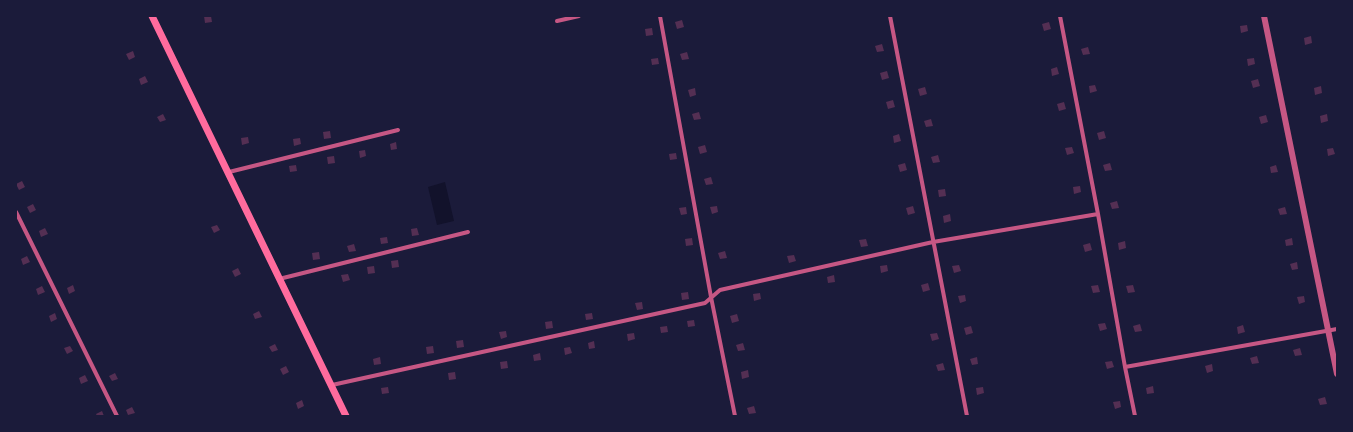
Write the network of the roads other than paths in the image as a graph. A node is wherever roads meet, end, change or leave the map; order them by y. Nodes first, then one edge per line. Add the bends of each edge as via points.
1 (152, 16) edge
2 (579, 16) edge
3 (660, 16) edge
4 (890, 16) edge
5 (1060, 16) edge
6 (1264, 16) edge
7 (557, 21) dead end
8 (398, 130) dead end
9 (229, 172) junction
10 (16, 212) edge
11 (1098, 214) junction
12 (468, 232) dead end
13 (933, 242) junction
14 (279, 279) junction
15 (711, 297) junction
16 (1337, 329) edge
17 (1328, 331) junction
18 (1125, 367) junction
19 (1337, 374) edge
20 (332, 385) junction
21 (118, 416) edge
22 (346, 416) edge
23 (735, 416) edge
24 (966, 416) edge
25 (1135, 416) edge

1 - 9 main road
2 - 7 street
3 - 15 street
4 - 13 street
5 - 11 street
6 - 17 street
8 - 9 street
9 - 14 main road
10 - 21 street
11 - 13 street
11 - 18 street
12 - 14 street
13 - 15 street via 720,290
13 - 24 street
14 - 20 main road
15 - 20 street via 705,303
15 - 23 street
16 - 17 street
17 - 18 street
17 - 19 street
18 - 25 street
20 - 22 main road

